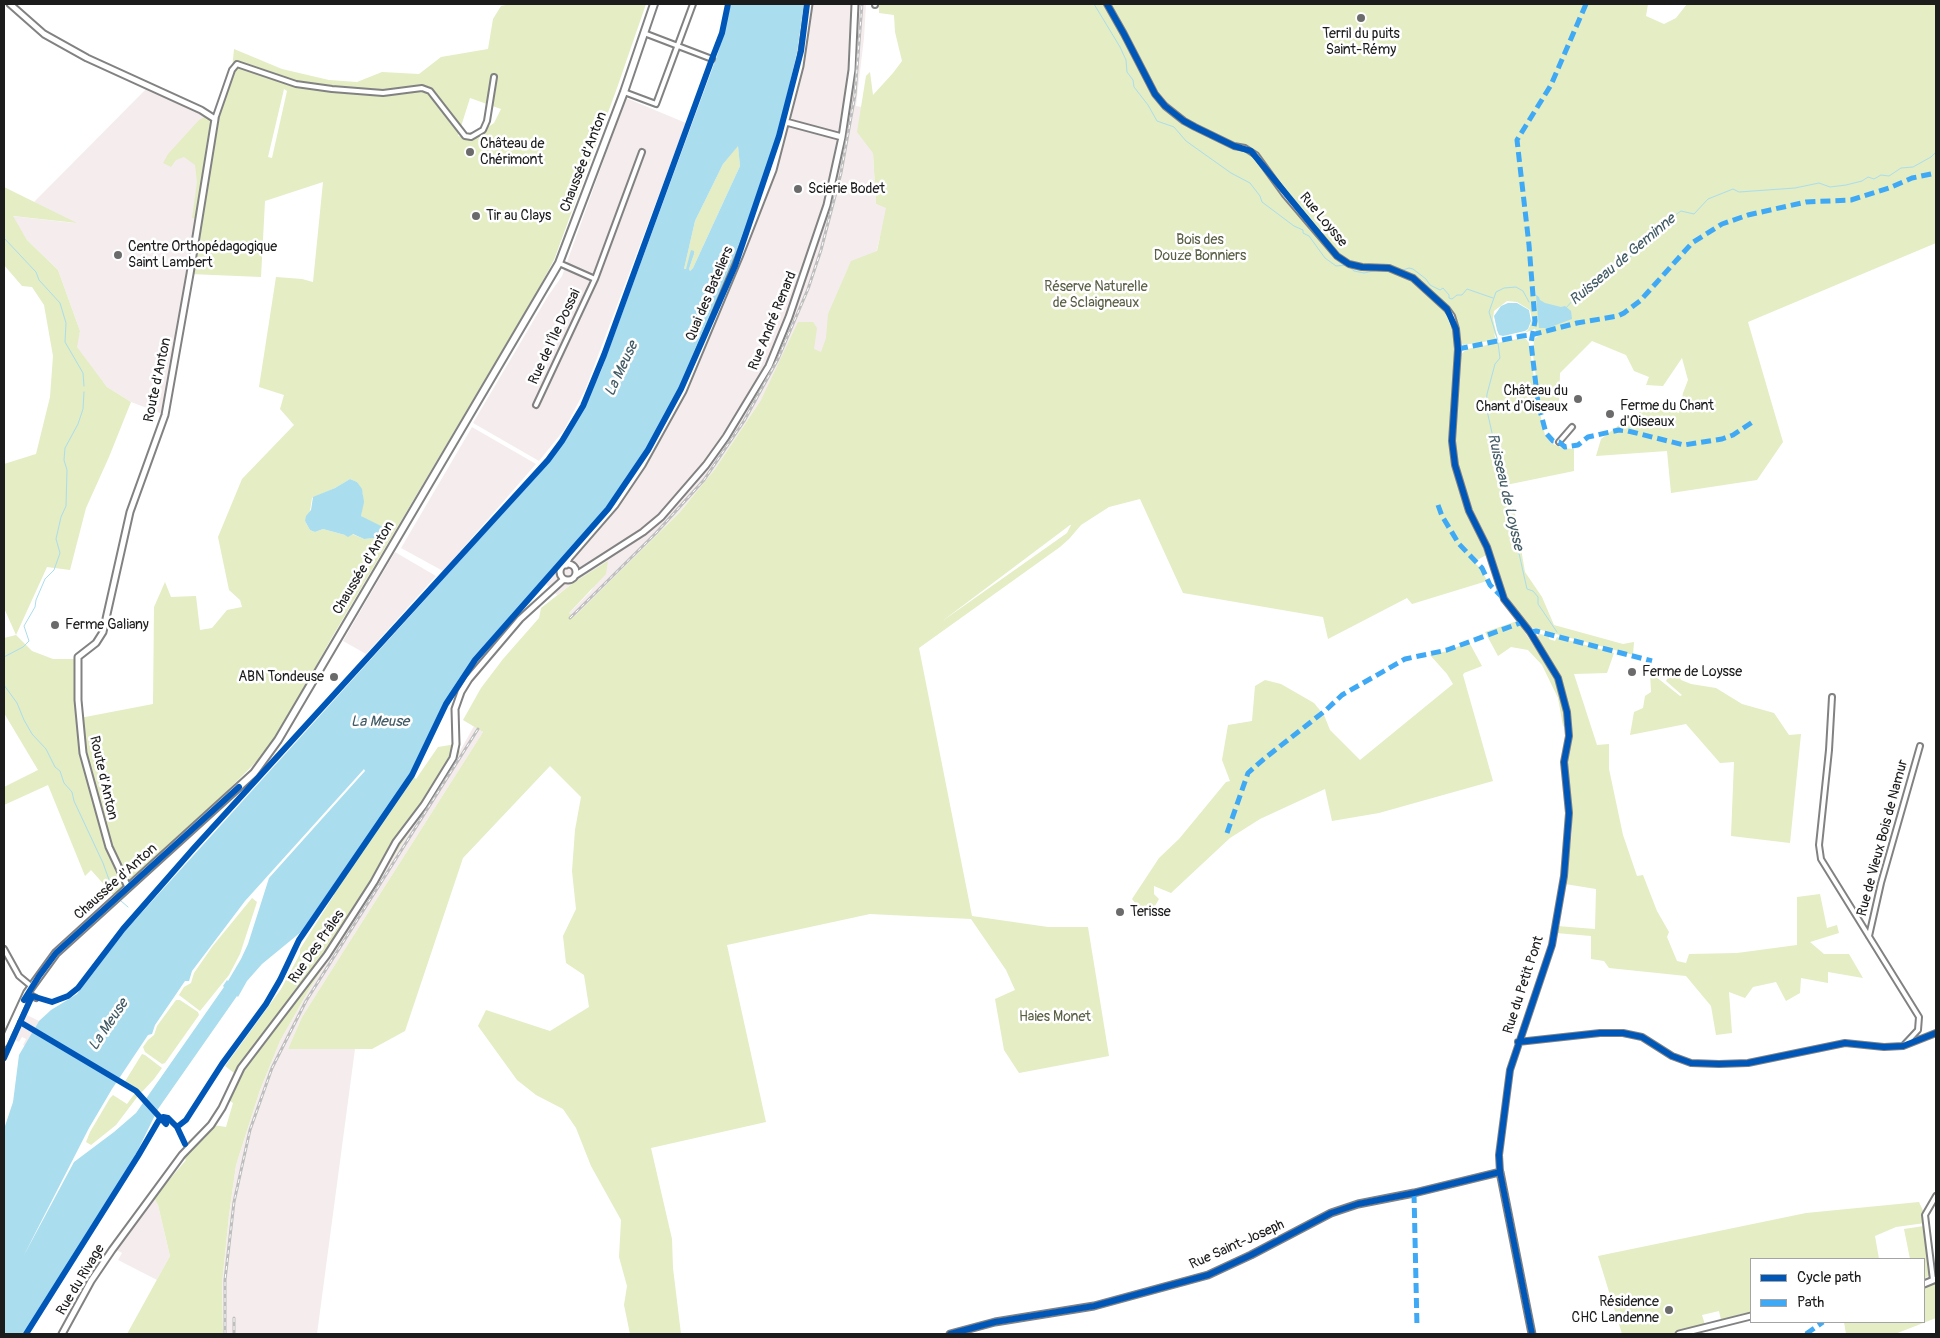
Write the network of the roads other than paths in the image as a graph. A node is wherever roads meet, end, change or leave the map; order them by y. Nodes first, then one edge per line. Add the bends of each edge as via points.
1 (10, 4) edge
2 (654, 4) edge
3 (693, 4) edge
4 (809, 4) edge
5 (855, 4) edge
6 (1106, 4) edge
7 (644, 33) junction
8 (678, 46) junction
9 (712, 59) dead end
10 (494, 77) dead end
11 (624, 92) junction
12 (215, 119) junction
13 (786, 122) junction
14 (842, 137) junction
15 (642, 152) dead end
16 (559, 263) junction
17 (595, 279) junction
18 (536, 405) dead end
19 (1572, 426) dead end
20 (1559, 442) dead end
21 (566, 565) junction
22 (576, 575) junction
23 (564, 579) junction
24 (1522, 622) joint
25 (1832, 697) dead end
26 (1920, 746) dead end
27 (128, 887) junction
28 (1869, 936) junction
29 (4, 949) edge
30 (31, 986) junction
31 (28, 993) junction
32 (36, 998) dead end
33 (1936, 1033) edge
34 (1518, 1042) junction
35 (4, 1044) edge
36 (1903, 1046) junction
37 (1500, 1172) junction
38 (1936, 1196) edge
39 (121, 1238) joint
40 (1934, 1280) edge
41 (1750, 1316) edge
42 (62, 1334) edge
43 (950, 1334) edge
44 (1532, 1334) edge
45 (1679, 1334) edge

1 - 12 street via 44,34
2 - 7 main road, Chaussée d'Anton
3 - 8 street
4 - 13 street, Quai des Bateliers via 800,66
5 - 14 street, Rue André Renard via 852,70
6 - 24 street, Rue Loysse via 1155,94 1165,106 1184,121 1256,155 1285,195 1342,260 1362,267 1389,268 1413,278 1447,309 1456,328 1458,349 1452,441 1455,465 1469,511 1487,546 1504,599
7 - 8 street
7 - 11 main road, Chaussée d'Anton
8 - 9 street
8 - 11 street via 656,104
10 - 12 street via 487,121 483,130 471,138 465,136 430,91 422,88 383,93 332,89 296,84 237,64
11 - 16 main road, Chaussée d'Anton
12 - 27 street, Route d'Anton via 165,416 130,512 103,632 96,643 78,657 83,753 109,847
13 - 14 street
13 - 21 street, Quai des Bateliers via 754,218 683,391 642,465 615,505
14 - 22 street, Rue André Renard via 808,263 786,325 753,393 706,465 661,517
15 - 17 street, Rue de l'Île Dossai
16 - 17 street, Rue de l'Île Dossai
16 - 27 main road, Chaussée d'Anton via 268,755 254,773
17 - 18 street, Rue de l'Île Dossai
19 - 20 street
21 - 22 street via 574,567
21 - 23 street via 560,573
22 - 23 street via 573,579
23 - 39 street, Rue Des Prâles via 520,619 469,679 455,709 453,758 424,805 396,842 341,934 242,1068 217,1117 182,1155
24 - 34 street, Rue du Petit Pont via 1558,678 1564,698 1569,736 1564,762 1569,812 1565,866 1552,945
25 - 28 street, Rue de Vieux Bois de Namur via 1820,856
26 - 28 street, Rue de Vieux Bois de Namur
27 - 30 main road, Chaussée d'Anton via 56,953
28 - 36 street, Rue de Vieux Bois de Namur via 1919,1017 1918,1030
29 - 30 street via 19,976
30 - 31 main road, Chaussée d'Anton
31 - 32 street
31 - 35 main road, Chaussée d'Anton
33 - 36 street
34 - 36 street via 1623,1033 1642,1037 1690,1063 1719,1064 1748,1063 1845,1043
34 - 37 street, Rue du Petit Pont via 1510,1070 1499,1155
37 - 43 street, Rue Saint-Joseph via 1358,1204 1208,1275 1094,1306 995,1322
37 - 44 street, Rue du Petit Pont
38 - 40 street via 1924,1215
39 - 42 street, Rue du Rivage via 91,1281
41 - 45 street

